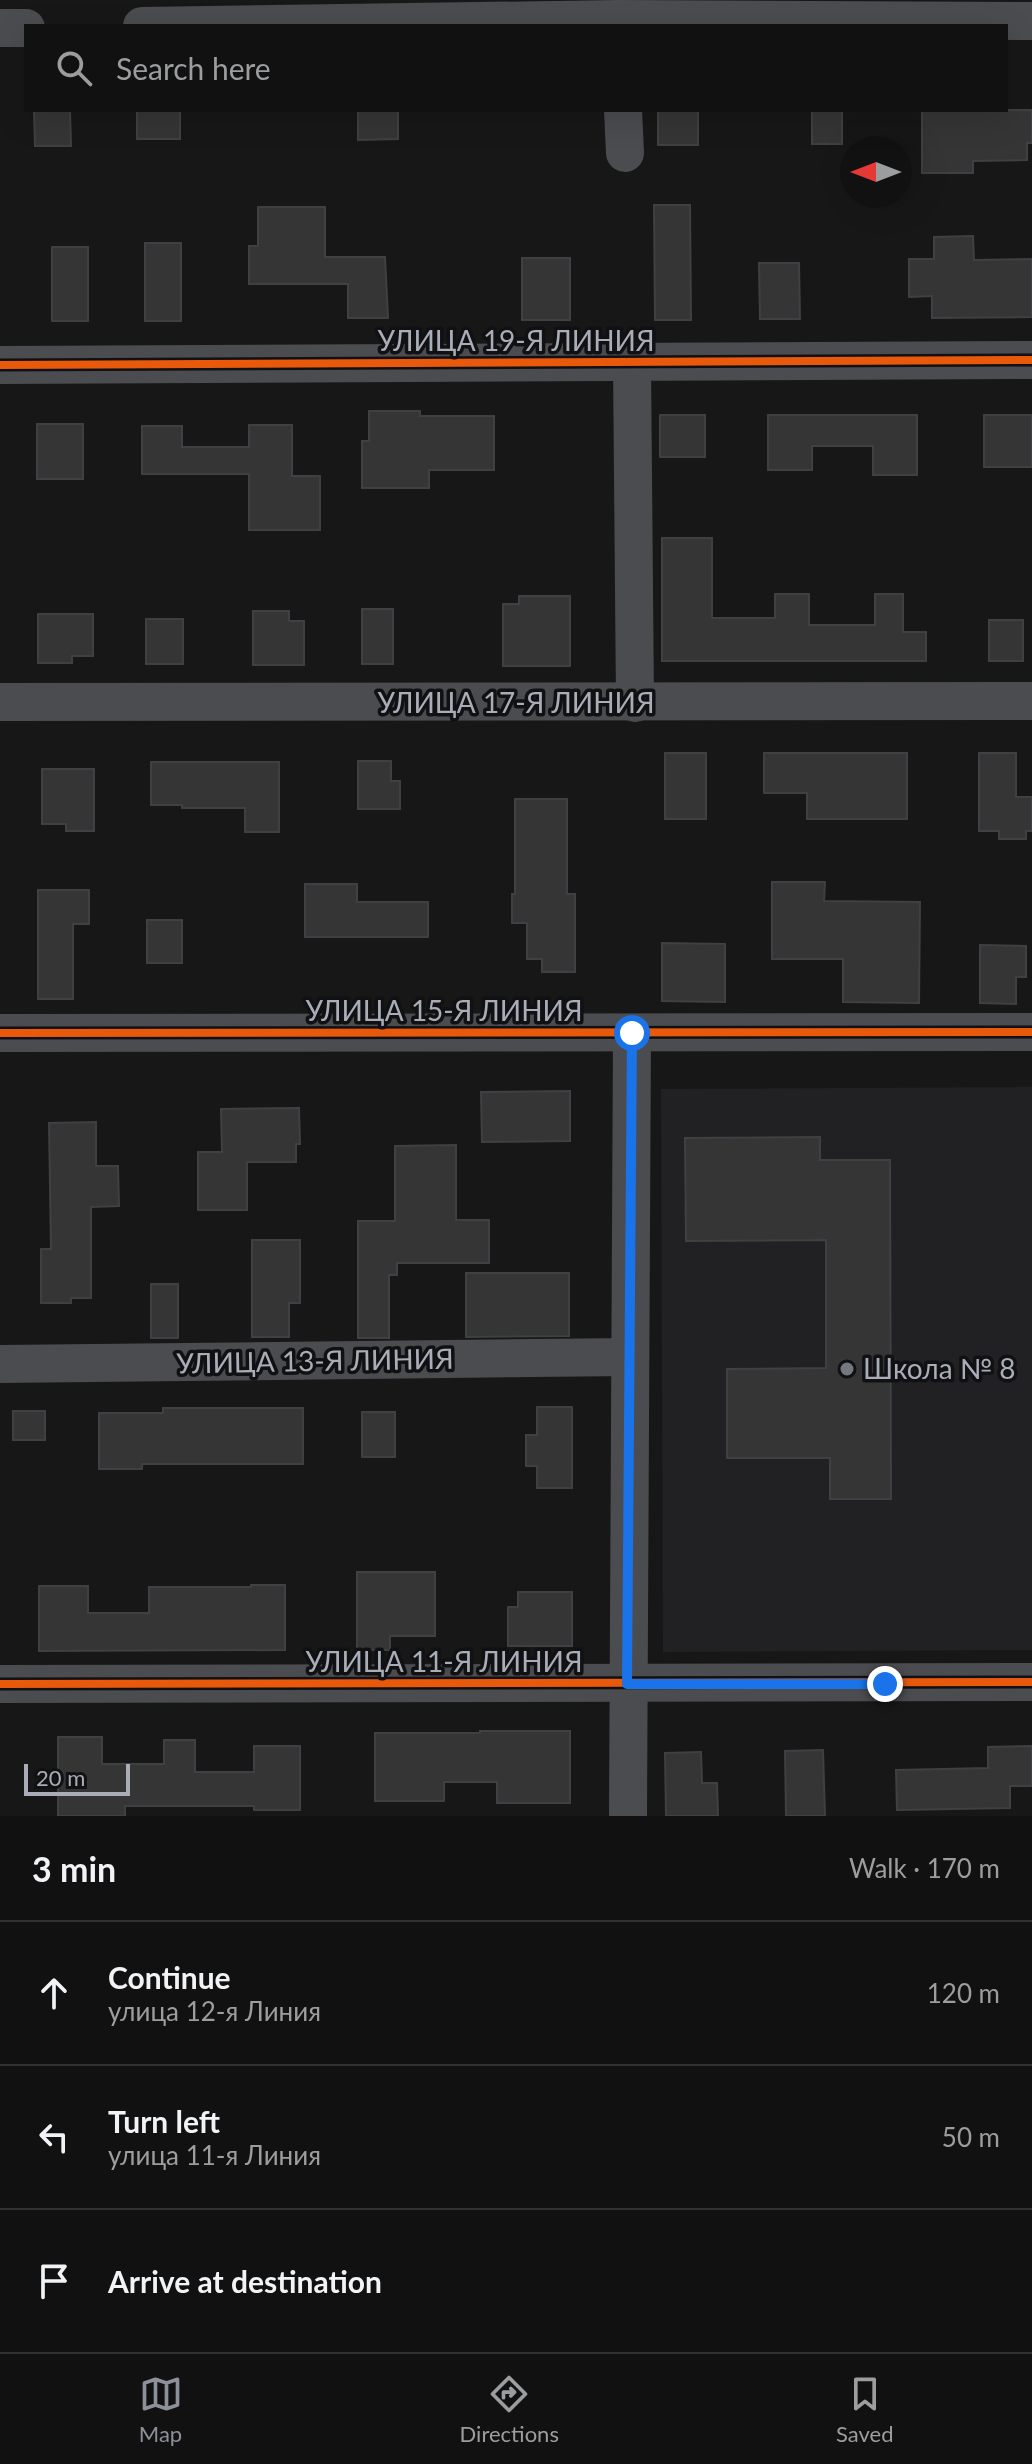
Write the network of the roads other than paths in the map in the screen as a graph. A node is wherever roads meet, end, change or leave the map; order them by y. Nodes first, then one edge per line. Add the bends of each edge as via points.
1 (620, 15) edge
2 (1032, 21) edge
3 (229, 24) edge
4 (0, 28) edge
5 (24, 28) edge
6 (623, 112) edge
7 (625, 153) dead end
8 (1032, 360) edge
9 (632, 363) junction
10 (0, 365) edge
11 (1032, 701) edge
12 (0, 702) edge
13 (635, 703) junction
14 (1032, 1032) edge
15 (0, 1033) edge
16 (632, 1033) junction
17 (630, 1357) junction
18 (0, 1364) edge
19 (1032, 1682) edge
20 (0, 1684) edge
21 (627, 1684) junction
22 (628, 1816) edge

1 - 2 street
1 - 3 street
4 - 5 street
6 - 7 street
8 - 9 street, УЛИЦА 19-Я ЛИНИЯ
9 - 10 street, УЛИЦА 19-Я ЛИНИЯ
9 - 13 street
11 - 13 street, УЛИЦА 17-Я ЛИНИЯ
12 - 13 street, УЛИЦА 17-Я ЛИНИЯ
14 - 16 street, УЛИЦА 15-Я ЛИНИЯ
15 - 16 street, УЛИЦА 15-Я ЛИНИЯ
16 - 17 street
17 - 18 street, УЛИЦА 13-Я ЛИНИЯ
17 - 21 street
19 - 21 street, УЛИЦА 11-Я ЛИНИЯ
20 - 21 street, УЛИЦА 11-Я ЛИНИЯ
21 - 22 street

